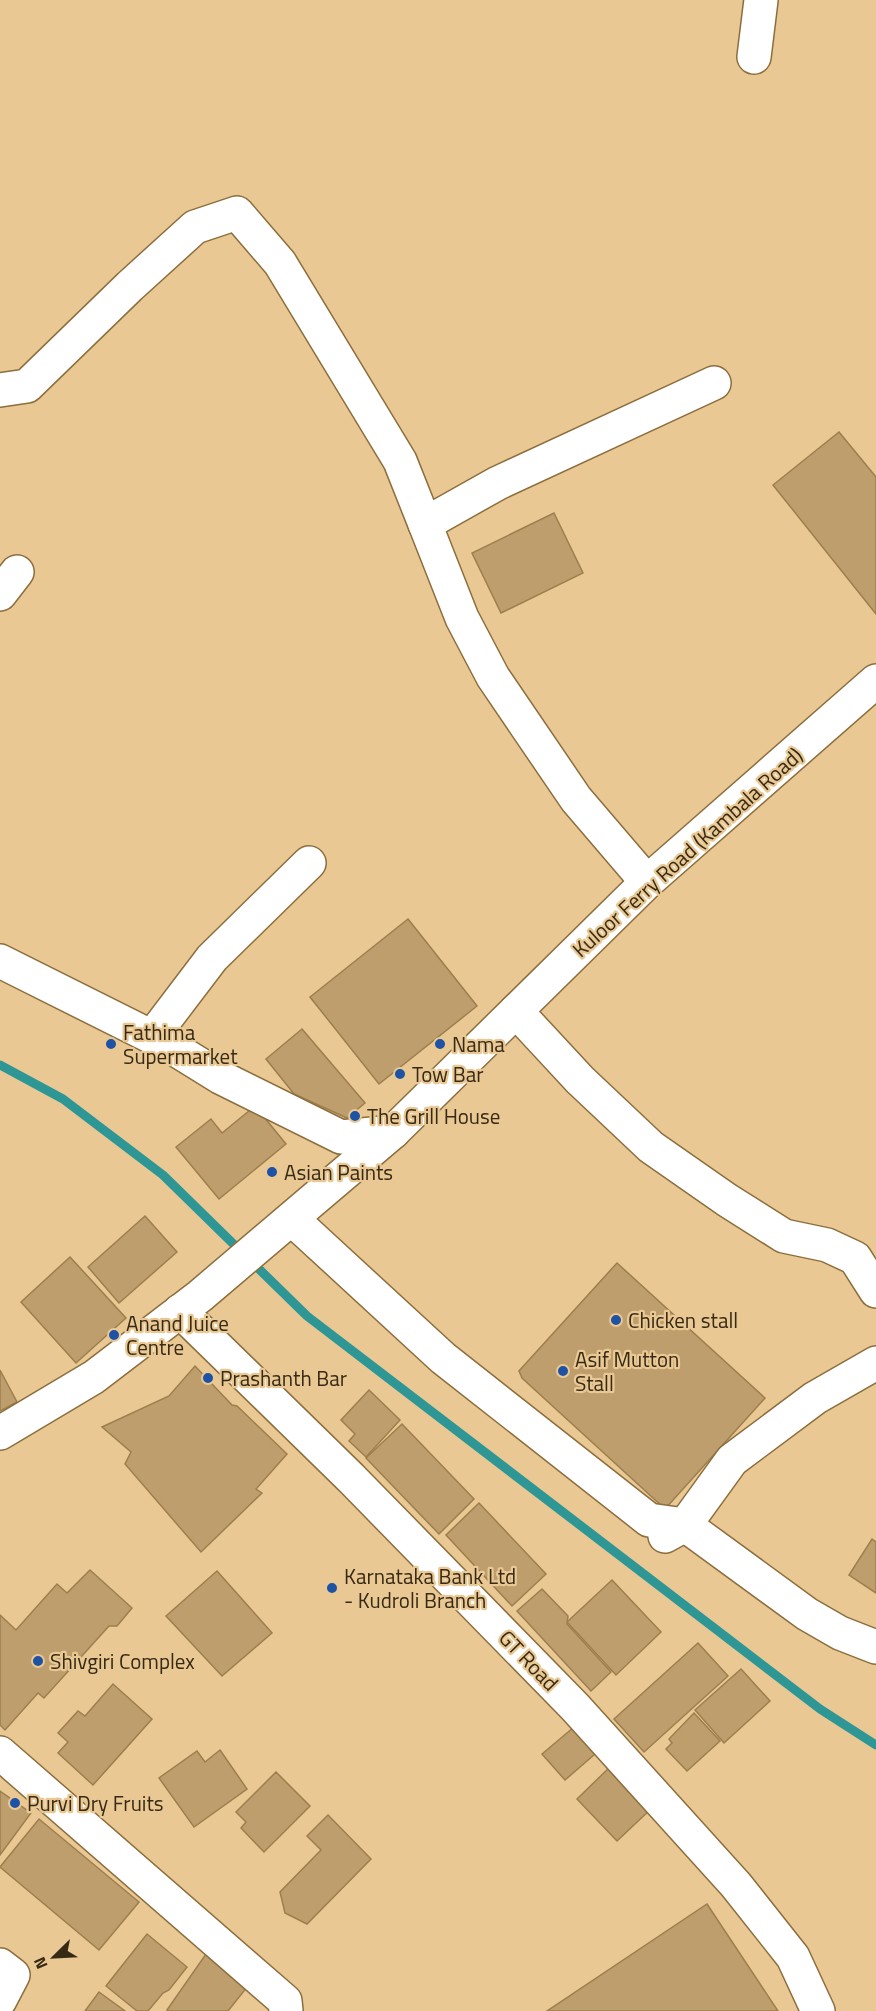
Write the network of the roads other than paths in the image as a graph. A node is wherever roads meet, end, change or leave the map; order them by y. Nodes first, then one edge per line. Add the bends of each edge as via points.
1 (760, 0) edge
2 (754, 57) dead end
3 (714, 383) dead end
4 (0, 390) edge
5 (425, 524) junction
6 (876, 681) edge
7 (309, 863) dead end
8 (647, 882) junction
9 (0, 961) edge
10 (516, 1011) junction
11 (152, 1037) junction
12 (393, 1132) junction
13 (283, 1226) junction
14 (876, 1291) edge
15 (190, 1304) junction
16 (876, 1363) edge
17 (0, 1433) edge
18 (672, 1532) junction
19 (876, 1647) edge
20 (0, 1753) edge
21 (0, 1965) edge
22 (0, 2000) edge
23 (286, 2011) edge
24 (818, 2011) edge

1 - 2 street
3 - 5 street via 498,483
4 - 5 street via 27,386 195,227 237,213 280,263 400,461
5 - 8 street via 462,618 493,677 576,799
6 - 8 street, Kuloor Ferry Road (Kambala Road)
7 - 11 street via 212,958
8 - 10 street, Kuloor Ferry Road (Kambala Road)
9 - 11 street
10 - 12 street, Kuloor Ferry Road (Kambala Road)
10 - 14 street via 580,1080 651,1147 784,1236 827,1245 855,1258
11 - 12 street via 220,1077 341,1137
12 - 13 street, Kuloor Ferry Road (Kambala Road)
13 - 15 street, Kuloor Ferry Road (Kambala Road)
13 - 18 street via 589,1475 649,1520
15 - 17 street, Kuloor Ferry Road (Kambala Road) via 93,1377
15 - 24 street, GT Road via 351,1478 583,1716 736,1885 793,1957
16 - 18 street via 815,1398 732,1460
18 - 19 street via 840,1633
20 - 23 street via 285,2001
21 - 22 street via 13,1975

